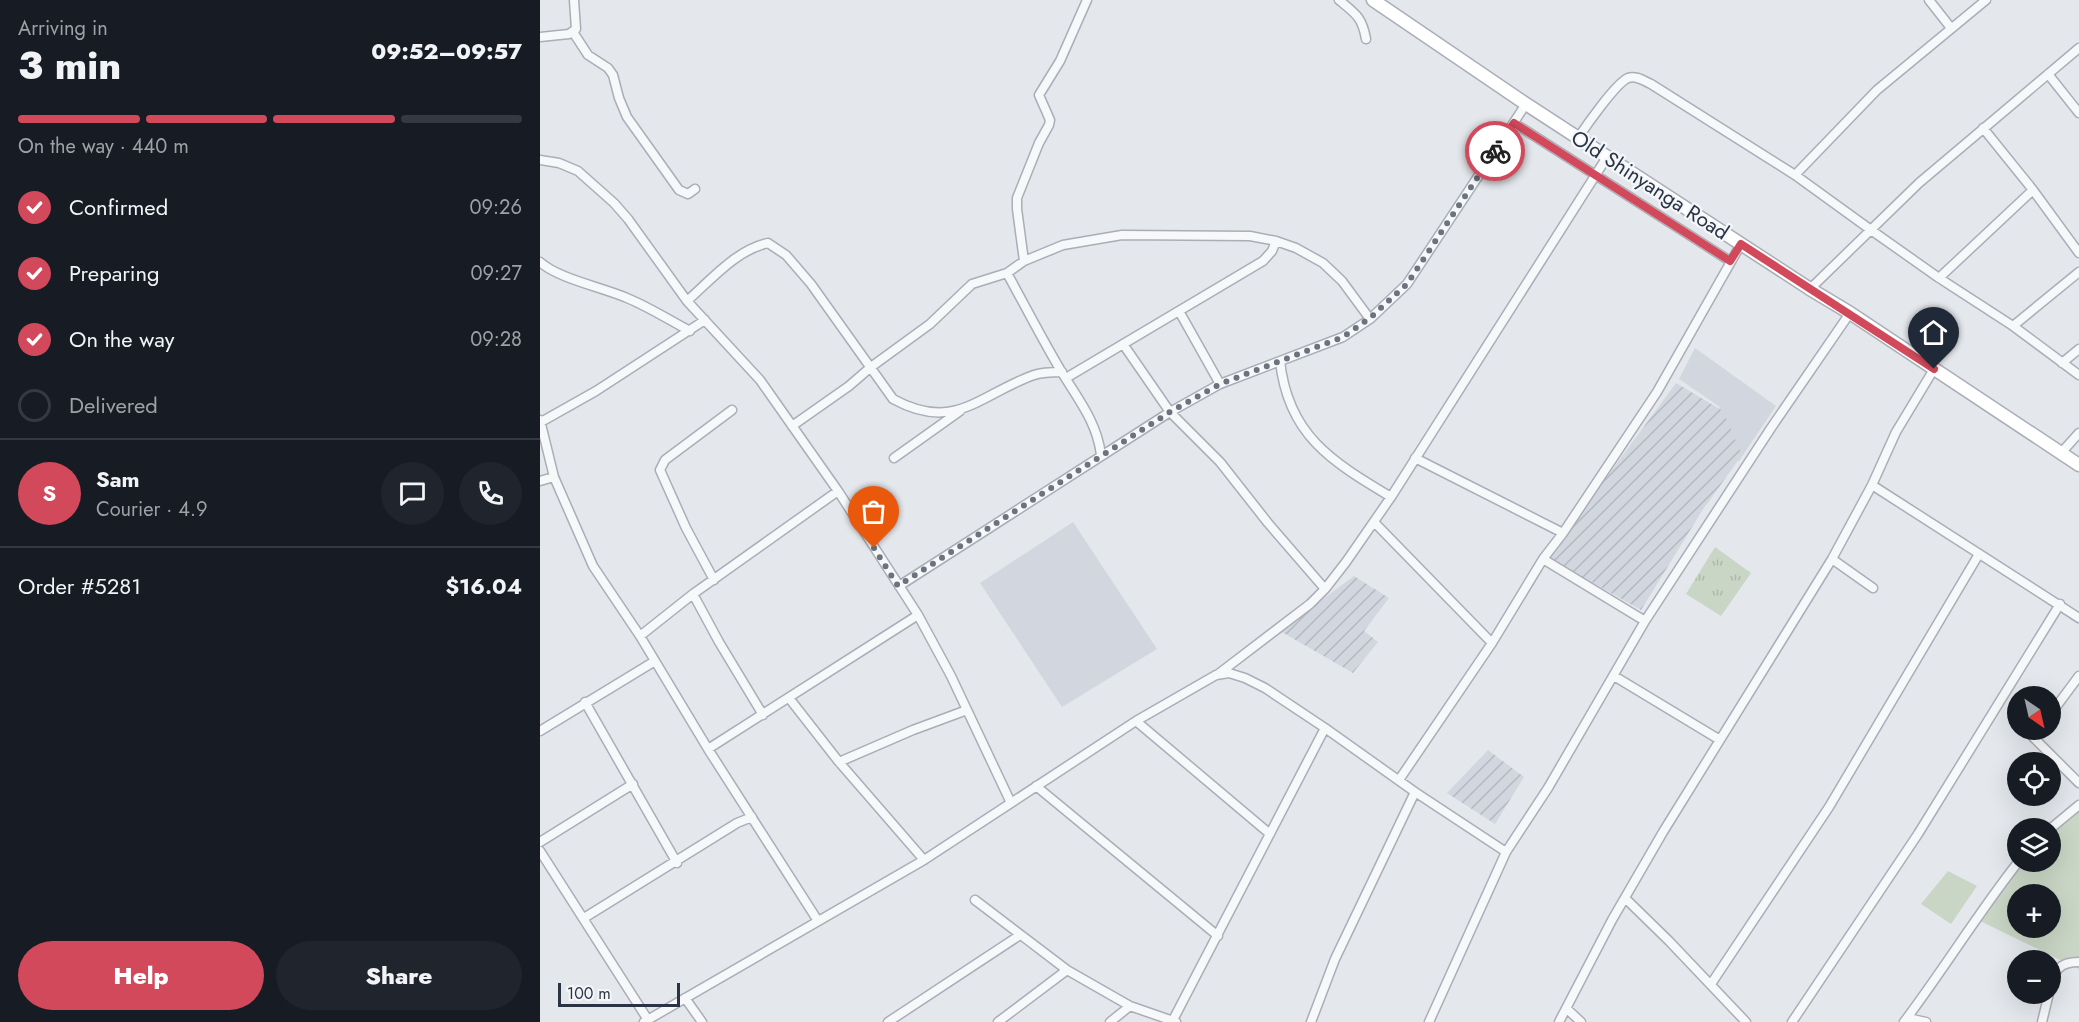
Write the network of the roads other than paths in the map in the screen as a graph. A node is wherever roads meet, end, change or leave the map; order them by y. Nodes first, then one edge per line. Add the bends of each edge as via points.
1 (574, 0) edge
2 (1086, 0) edge
3 (1339, 0) edge
4 (1373, 0) edge
5 (1929, 0) edge
6 (1986, 0) edge
7 (1951, 28) junction
8 (573, 32) junction
9 (540, 37) edge
10 (1366, 39) dead end
11 (2079, 48) edge
12 (2048, 74) junction
13 (1526, 104) junction
14 (2079, 113) edge
15 (1514, 123) junction
16 (1983, 128) junction
17 (1578, 138) junction
18 (1607, 157) junction
19 (540, 160) edge
20 (1796, 174) junction
21 (1595, 176) junction
22 (695, 189) dead end
23 (2033, 190) junction
24 (1870, 230) junction
25 (1276, 241) junction
26 (1741, 244) junction
27 (2079, 253) edge
28 (1024, 261) junction
29 (1730, 261) junction
30 (540, 262) edge
31 (2079, 272) edge
32 (1007, 273) junction
33 (1939, 278) junction
34 (1810, 289) junction
35 (687, 301) junction
36 (1179, 311) junction
37 (1850, 313) junction
38 (1370, 318) junction
39 (705, 320) junction
40 (2013, 326) junction
41 (690, 331) junction
42 (1124, 344) junction
43 (2079, 349) edge
44 (1280, 361) junction
45 (2062, 363) junction
46 (871, 367) junction
47 (1934, 369) junction
48 (1064, 375) junction
49 (2079, 375) edge
50 (1220, 384) junction
51 (732, 410) dead end
52 (961, 410) junction
53 (1170, 412) junction
54 (540, 421) edge
55 (792, 426) junction
56 (2079, 433) edge
57 (2061, 453) junction
58 (1101, 455) junction
59 (894, 458) dead end
60 (1415, 458) junction
61 (2079, 465) edge
62 (554, 477) junction
63 (540, 481) edge
64 (1872, 485) junction
65 (838, 491) junction
66 (1391, 497) junction
67 (1374, 522) junction
68 (1563, 533) junction
69 (1979, 554) junction
70 (1543, 559) junction
71 (1832, 559) junction
72 (714, 580) junction
73 (898, 586) junction
74 (1874, 588) dead end
75 (1325, 589) junction
76 (693, 594) junction
77 (2060, 604) junction
78 (918, 615) junction
79 (2079, 618) edge
80 (1645, 621) junction
81 (640, 636) junction
82 (1492, 643) junction
83 (655, 661) junction
84 (1216, 675) junction
85 (1614, 676) junction
86 (2079, 676) edge
87 (789, 698) junction
88 (2061, 700) edge
89 (585, 702) junction
90 (967, 710) junction
91 (763, 715) junction
92 (1136, 721) junction
93 (1325, 728) junction
94 (540, 731) edge
95 (1720, 740) junction
96 (2036, 740) edge
97 (708, 749) junction
98 (839, 762) junction
99 (1399, 780) junction
100 (2079, 783) edge
101 (633, 784) junction
102 (1036, 786) junction
103 (1415, 792) junction
104 (1011, 803) junction
105 (2079, 805) edge
106 (752, 817) junction
107 (2061, 821) edge
108 (1270, 834) junction
109 (540, 842) edge
110 (540, 851) edge
111 (1506, 852) junction
112 (924, 860) junction
113 (677, 862) junction
114 (2010, 872) edge
115 (1626, 899) junction
116 (975, 900) dead end
117 (584, 918) junction
118 (818, 921) junction
119 (1020, 935) junction
120 (1218, 936) junction
121 (2079, 962) edge
122 (2061, 966) edge
123 (1067, 970) junction
124 (1711, 984) junction
125 (685, 998) junction
126 (2046, 1004) edge
127 (1130, 1006) junction
128 (1567, 1009) junction
129 (1906, 1020) edge
130 (646, 1021) edge
131 (1175, 1021) edge
132 (702, 1022) edge
133 (888, 1022) edge
134 (998, 1022) edge
135 (1110, 1022) edge
136 (1311, 1022) edge
137 (1429, 1022) edge
138 (1559, 1022) edge
139 (1581, 1022) edge
140 (1746, 1022) edge
141 (1792, 1022) edge
142 (1926, 1022) edge
143 (2042, 1022) edge

1 - 8 street
2 - 28 street via 1060,61 1039,95 1050,120 1017,198
3 - 10 street via 1359,16
4 - 13 main road, Old Shinyanga Road
5 - 7 street
6 - 7 street
7 - 20 street via 1877,90
8 - 9 street
8 - 22 street via 588,54 613,75 627,117 680,190 688,194
11 - 12 street
12 - 14 street
12 - 16 street
13 - 15 street
13 - 17 main road, Old Shinyanga Road
15 - 21 street
15 - 38 street via 1407,284
16 - 23 street
16 - 24 street
17 - 18 main road, Old Shinyanga Road
17 - 20 street via 1618,85 1633,77 1651,84
18 - 21 street
18 - 26 main road, Old Shinyanga Road
19 - 35 street via 578,171 614,203
20 - 24 street
21 - 29 street
21 - 60 street
23 - 27 street
23 - 33 street
24 - 33 street
24 - 34 street
25 - 28 street via 1250,236 1122,235 1063,246
25 - 36 street via 1263,261
25 - 38 street via 1323,263
26 - 29 street
26 - 34 main road, Old Shinyanga Road
28 - 32 street
29 - 68 street via 1658,392
30 - 41 street via 629,299
31 - 40 street
32 - 46 street via 972,284 930,324
32 - 48 street
33 - 40 street
34 - 37 main road, Old Shinyanga Road
35 - 39 street
35 - 46 street via 738,256 768,243 786,255 811,284
36 - 42 street
36 - 50 street
37 - 47 main road, Old Shinyanga Road
37 - 80 street
38 - 44 street via 1343,337
39 - 41 street
39 - 55 street via 760,381
40 - 45 street
41 - 54 street via 596,391
42 - 48 street
42 - 53 street
43 - 45 street
44 - 50 street
44 - 66 street via 1289,403 1308,436 1354,475
45 - 49 street
46 - 52 street via 893,399 905,405 932,412
46 - 55 street
47 - 57 main road, Old Shinyanga Road
47 - 64 street via 1896,432
48 - 52 street via 1034,375
48 - 58 street via 1095,427
50 - 53 street
51 - 72 street via 665,460 660,470
52 - 59 street
53 - 58 street
53 - 75 street via 1220,462
54 - 62 street
55 - 65 street
56 - 57 street
57 - 61 main road, Old Shinyanga Road
58 - 73 street
60 - 66 street
60 - 68 street
62 - 63 street
62 - 81 street via 593,566
64 - 69 street
64 - 71 street
65 - 72 street
65 - 73 street
66 - 67 street
67 - 75 street
67 - 82 street
68 - 70 street
69 - 77 street
69 - 124 street via 1828,807
70 - 80 street
70 - 82 street
71 - 74 street
71 - 95 street
72 - 76 street
73 - 78 street
75 - 84 street
76 - 81 street
76 - 91 street
77 - 79 street
77 - 141 street via 1918,834
78 - 87 street
78 - 90 street
80 - 85 street
81 - 83 street
82 - 99 street
83 - 89 street
83 - 97 street
84 - 92 street
84 - 93 street via 1229,673 1245,678
85 - 95 street
85 - 111 street
86 - 88 street
87 - 91 street
87 - 98 street
89 - 94 street
89 - 101 street
90 - 98 street
90 - 104 street
91 - 97 street
92 - 102 street
92 - 108 street
93 - 99 street
93 - 108 street
95 - 115 street
96 - 100 street
97 - 106 street
98 - 112 street
99 - 103 street
101 - 109 street
101 - 113 street
102 - 104 street
102 - 120 street
103 - 111 street
103 - 136 street via 1335,959
104 - 112 street
105 - 107 street
106 - 113 street
106 - 118 street
108 - 120 street
110 - 117 street
111 - 137 street
112 - 118 street
113 - 117 street
114 - 129 street
115 - 124 street
115 - 128 street
116 - 119 street
117 - 130 street
118 - 125 street
119 - 123 street
119 - 133 street
120 - 131 street
121 - 122 street
123 - 127 street
123 - 134 street
124 - 140 street
125 - 130 street
125 - 132 street
126 - 143 street
127 - 131 street
127 - 135 street
128 - 138 street
128 - 139 street
129 - 142 street

